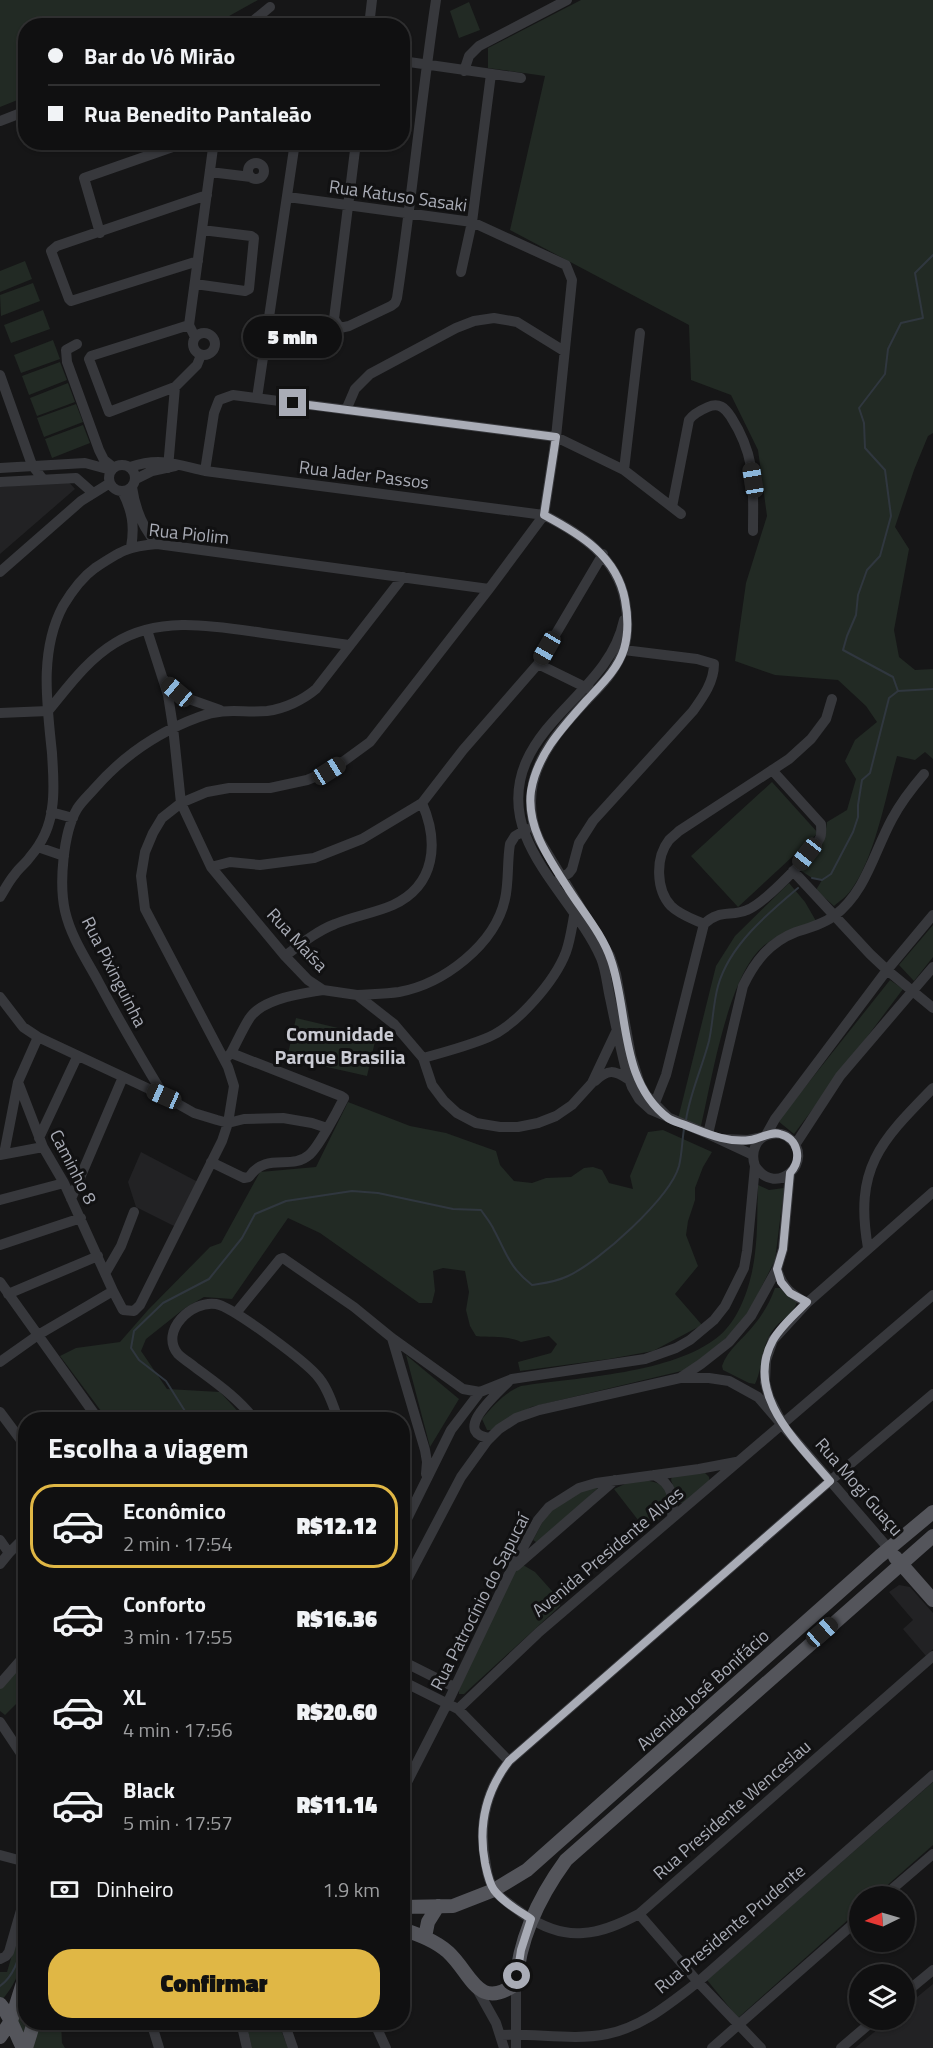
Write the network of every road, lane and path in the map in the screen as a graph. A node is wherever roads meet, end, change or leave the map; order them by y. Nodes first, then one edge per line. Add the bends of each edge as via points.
1 (372, 0) edge
2 (567, 0) edge
3 (438, 2) edge
4 (270, 7) dead end
5 (257, 18) edge
6 (370, 18) edge
7 (410, 62) edge
8 (426, 64) junction
9 (464, 70) junction
10 (491, 74) junction
11 (521, 78) dead end
12 (18, 114) edge
13 (0, 121) edge
14 (164, 150) edge
15 (213, 150) edge
16 (294, 150) edge
17 (355, 150) edge
18 (210, 172) junction
19 (251, 177) dead end
20 (207, 195) junction
21 (288, 197) junction
22 (348, 205) junction
23 (410, 214) junction
24 (471, 222) junction
25 (202, 230) junction
26 (100, 232) junction
27 (198, 261) junction
28 (461, 272) dead end
29 (195, 284) junction
30 (189, 325) junction
31 (640, 333) dead end
32 (195, 337) junction
33 (76, 344) dead end
34 (564, 351) junction
35 (201, 355) junction
36 (1, 380) edge
37 (175, 387) junction
38 (257, 398) junction
39 (346, 410) junction
40 (556, 437) junction
41 (81, 463) junction
42 (168, 464) junction
43 (32, 465) junction
44 (130, 467) junction
45 (0, 468) edge
46 (624, 470) junction
47 (205, 471) junction
48 (111, 474) junction
49 (42, 478) junction
50 (76, 478) junction
51 (0, 482) edge
52 (134, 483) junction
53 (91, 491) junction
54 (122, 491) junction
55 (672, 507) junction
56 (681, 514) dead end
57 (544, 515) junction
58 (753, 531) dead end
59 (157, 544) junction
60 (131, 547) junction
61 (603, 554) junction
62 (0, 572) edge
63 (403, 577) junction
64 (489, 589) junction
65 (626, 607) junction
66 (147, 630) junction
67 (350, 645) junction
68 (624, 650) junction
69 (537, 664) junction
70 (163, 679) junction
71 (590, 690) junction
72 (832, 699) dead end
73 (220, 710) junction
74 (48, 711) junction
75 (0, 713) edge
76 (173, 727) junction
77 (772, 770) junction
78 (924, 774) dead end
79 (181, 803) junction
80 (422, 803) junction
81 (51, 812) junction
82 (73, 818) junction
83 (528, 828) junction
84 (38, 847) junction
85 (64, 856) junction
86 (212, 867) junction
87 (793, 871) junction
88 (557, 881) junction
89 (0, 897) edge
90 (578, 913) junction
91 (933, 915) edge
92 (835, 916) junction
93 (704, 924) junction
94 (589, 929) junction
95 (567, 950) junction
96 (285, 956) junction
97 (933, 967) edge
98 (887, 970) junction
99 (323, 990) junction
100 (912, 992) junction
101 (357, 995) junction
102 (0, 997) edge
103 (933, 1008) edge
104 (622, 1029) junction
105 (38, 1037) junction
106 (228, 1056) junction
107 (77, 1057) junction
108 (423, 1058) junction
109 (123, 1077) junction
110 (628, 1079) junction
111 (18, 1082) junction
112 (592, 1083) junction
113 (663, 1084) junction
114 (933, 1088) edge
115 (643, 1089) junction
116 (164, 1096) junction
117 (653, 1107) junction
118 (228, 1122) junction
119 (327, 1128) junction
120 (708, 1134) junction
121 (764, 1136) junction
122 (41, 1142) junction
123 (795, 1145) junction
124 (2, 1155) edge
125 (754, 1161) junction
126 (211, 1162) junction
127 (790, 1173) junction
128 (64, 1183) junction
129 (933, 1192) edge
130 (71, 1199) junction
131 (0, 1200) edge
132 (134, 1212) dead end
133 (81, 1218) junction
134 (0, 1245) edge
135 (868, 1248) junction
136 (98, 1256) junction
137 (777, 1269) junction
138 (106, 1272) junction
139 (0, 1282) edge
140 (113, 1291) junction
141 (8, 1294) junction
142 (933, 1295) edge
143 (807, 1302) junction
144 (236, 1313) junction
145 (38, 1335) junction
146 (392, 1338) junction
147 (0, 1362) edge
148 (680, 1378) junction
149 (512, 1379) junction
150 (765, 1382) junction
151 (480, 1392) junction
152 (754, 1394) junction
153 (933, 1394) edge
154 (0, 1412) edge
155 (93, 1412) edge
156 (249, 1412) edge
157 (335, 1412) edge
158 (783, 1425) junction
159 (18, 1436) edge
160 (490, 1438) junction
161 (736, 1462) junction
162 (654, 1474) junction
163 (615, 1480) junction
164 (425, 1481) junction
165 (830, 1481) junction
166 (410, 1512) edge
167 (933, 1512) edge
168 (672, 1518) junction
169 (933, 1536) edge
170 (0, 1540) edge
171 (18, 1544) edge
172 (889, 1549) junction
173 (9, 1552) junction
174 (901, 1563) junction
175 (0, 1564) edge
176 (511, 1570) junction
177 (410, 1574) edge
178 (933, 1600) edge
179 (933, 1656) edge
180 (18, 1663) edge
181 (410, 1665) edge
182 (0, 1684) edge
183 (410, 1685) edge
184 (454, 1687) junction
185 (447, 1704) junction
186 (458, 1709) junction
187 (0, 1722) edge
188 (18, 1749) edge
189 (509, 1761) junction
190 (933, 1775) edge
191 (410, 1776) edge
192 (933, 1854) edge
193 (0, 1855) edge
194 (18, 1860) edge
195 (896, 1886) edge
196 (494, 1890) junction
197 (438, 1906) junction
198 (410, 1907) edge
199 (639, 1914) junction
200 (531, 1919) junction
201 (18, 1921) edge
202 (849, 1927) edge
203 (410, 1932) edge
204 (425, 1937) junction
205 (0, 1959) edge
206 (933, 1970) edge
207 (698, 1982) junction
208 (516, 1984) junction
209 (915, 1985) edge
210 (477, 1989) junction
211 (18, 1999) edge
212 (0, 2004) edge
213 (11, 2021) junction
214 (737, 2024) junction
215 (31, 2030) edge
216 (153, 2030) edge
217 (243, 2030) edge
218 (287, 2030) edge
219 (378, 2030) edge
220 (862, 2030) edge
221 (516, 2034) junction
222 (501, 2035) junction
223 (0, 2037) edge
224 (25, 2048) edge
225 (159, 2048) edge
226 (247, 2048) edge
227 (293, 2048) edge
228 (387, 2048) edge
229 (504, 2048) edge
230 (516, 2048) edge
231 (712, 2048) edge
232 (761, 2048) edge
233 (841, 2048) edge

1 - 6 street
2 - 9 street via 479,46 469,56
3 - 8 street
4 - 5 street
7 - 8 street
8 - 9 street
8 - 23 street
9 - 10 street
10 - 11 street
10 - 24 street
12 - 13 street
14 - 26 street via 84,178
15 - 18 street
16 - 21 street
17 - 22 street
18 - 19 street
18 - 20 street
20 - 25 street
20 - 26 street
21 - 22 street, Rua Katuso Sasaki
21 - 38 street
22 - 23 street, Rua Katuso Sasaki
22 - 23 street via 334,319 340,327 395,303
23 - 24 street, Rua Katuso Sasaki
24 - 28 street
24 - 34 street, Rua Katuso Sasaki via 566,265 572,280
25 - 27 street
25 - 29 street via 254,238 249,289
26 - 27 street via 52,249 71,301
27 - 29 street
29 - 30 street
30 - 32 street
30 - 37 street via 89,359 109,412
31 - 46 street
32 - 35 street via 193,345
32 - 35 street via 206,333 215,340 212,352
33 - 48 street via 66,350 67,362
34 - 39 street via 517,322 494,318 474,321 370,374 355,389
34 - 40 street
35 - 37 street via 197,365
36 - 43 street
37 - 42 street
38 - 39 street
38 - 47 street via 232,395 219,400
39 - 40 street
40 - 46 street
40 - 57 street
41 - 43 street
41 - 48 street via 98,465
41 - 50 street
42 - 44 street, Rua Jader Passos via 150,462
42 - 47 street, Rua Jader Passos
42 - 52 street
43 - 45 street
43 - 49 street
44 - 48 street via 123,465
44 - 52 street
46 - 55 street
47 - 57 street, Rua Jader Passos
48 - 53 street
48 - 54 street via 115,489
49 - 50 street
49 - 51 street
50 - 53 street
52 - 54 street
52 - 59 street via 139,516
53 - 62 street
54 - 60 street via 133,519
55 - 56 street
55 - 58 street via 689,420 710,406 719,405 732,418 748,452 753,480
57 - 61 street via 583,537
57 - 64 street
59 - 60 street, Rua Piolim
59 - 63 street, Rua Piolim
60 - 74 street, Rua Piolim via 87,574 54,623 47,665
61 - 65 street via 623,590
61 - 69 street
63 - 64 street, Rua Piolim
63 - 67 street, Rua Pixinguinha
64 - 79 street via 370,742 344,761 307,780 270,788 207,792
65 - 68 street
65 - 71 street via 621,630
66 - 67 street via 212,626
66 - 70 street, Rua Maísa
66 - 74 street via 116,642 97,656
67 - 73 street, Rua Pixinguinha via 306,697 268,711
68 - 71 street via 612,672
68 - 88 street via 697,659 714,664 714,672 693,711 593,821 579,843 573,868
69 - 71 street
69 - 80 street
70 - 73 street via 189,699
70 - 76 street, Rua Maísa
71 - 83 street via 542,735 526,763 518,802
72 - 77 street via 826,719 811,739
73 - 76 street, Rua Pixinguinha
74 - 75 street
74 - 81 street, Rua Piolim via 54,784
76 - 79 street, Rua Maísa
76 - 82 street, Rua Pixinguinha via 135,750 105,777
77 - 87 street via 821,824 821,837
77 - 93 street via 679,831 661,855 664,898 673,908
78 - 92 street via 892,819 863,885
79 - 86 street, Rua Maísa
79 - 106 street via 162,818 145,852 141,876 145,909
80 - 86 street via 362,839 314,858 260,865 230,862
80 - 96 street via 432,839 432,858 417,888 393,905 333,924
81 - 82 street
81 - 84 street, Rua Piolim
82 - 85 street, Rua Pixinguinha
83 - 88 street
83 - 101 street via 514,836 510,844 505,900 494,928 482,944 436,979 399,992
84 - 85 street
84 - 89 street, Rua Piolim
85 - 116 street, Rua Pixinguinha via 64,910 72,934
86 - 96 street, Rua Maísa
87 - 92 street
87 - 93 street via 748,910 712,916
88 - 90 street
90 - 94 street
90 - 95 street
91 - 98 street
92 - 98 street
92 - 120 street via 775,943 751,969 743,986
93 - 113 street
94 - 95 street
94 - 104 street via 610,956
95 - 108 street via 545,988 510,1024 492,1036
96 - 99 street, Rua Maísa
97 - 100 street
98 - 100 street
98 - 121 street
99 - 101 street, Rua Maísa
99 - 106 street via 293,995 255,1011
100 - 103 street
100 - 123 street via 840,1076
101 - 108 street, Rua Maísa via 394,1024
102 - 105 street via 23,1027
104 - 110 street
104 - 112 street, Rua Maísa
104 - 115 street
105 - 107 street
105 - 111 street
106 - 118 street via 234,1086
106 - 119 street via 344,1098
107 - 109 street
107 - 122 street
108 - 112 street, Rua Maísa via 432,1085 457,1113 476,1123 500,1127 518,1127 556,1116
109 - 116 street
109 - 130 street
110 - 112 street via 609,1071
110 - 117 street via 639,1099
111 - 122 street, Caminho 8
111 - 124 street
113 - 115 street
113 - 117 street
114 - 135 street via 887,1138 871,1167 863,1201
115 - 117 street
116 - 118 street via 194,1113
117 - 120 street
118 - 119 street via 283,1118
118 - 126 street
119 - 126 street via 310,1155 302,1160 262,1164 247,1178
120 - 121 street via 748,1140
120 - 125 street
121 - 123 street via 782,1134
121 - 125 street via 758,1142
122 - 124 street
122 - 128 street, Caminho 8
123 - 127 street via 797,1163
125 - 127 street via 759,1172 771,1179
125 - 149 street via 744,1268 725,1306 703,1330 676,1348 645,1359
126 - 140 street, Caminho 8 via 140,1305 134,1311 123,1310
127 - 137 street via 783,1249
128 - 130 street, Caminho 8
128 - 131 street
129 - 135 street
130 - 133 street, Caminho 8
132 - 138 street
133 - 134 street
133 - 136 street, Caminho 8
135 - 143 street
136 - 138 street, Caminho 8
136 - 141 street
137 - 143 street via 790,1293
137 - 148 street via 751,1316 729,1342
138 - 140 street, Caminho 8
139 - 141 street
140 - 145 street
141 - 145 street
142 - 158 street, Avenida Presidente Alves
143 - 150 street via 773,1341 766,1360
144 - 146 street via 279,1258 283,1258 354,1306
144 - 156 street via 213,1303 204,1304 186,1313 173,1337 177,1353
144 - 157 street via 314,1371
145 - 147 street
145 - 155 street
146 - 151 street via 463,1389
146 - 164 street via 427,1462
148 - 152 street, Rua Mogi Guaçu via 729,1381
148 - 160 street via 532,1412 507,1423
149 - 151 street
149 - 160 street via 476,1418 476,1432
150 - 152 street
150 - 158 street
151 - 164 street via 451,1430
152 - 158 street, Rua Mogi Guaçu
153 - 165 street
154 - 159 street
158 - 161 street, Avenida Presidente Alves
158 - 165 street, Rua Mogi Guaçu
160 - 177 street via 460,1477
161 - 162 street, Rua Patrocínio do Sapucaí
161 - 168 street, Avenida Presidente Alves
162 - 163 street, Rua Patrocínio do Sapucaí
162 - 168 street via 671,1491
163 - 176 street
163 - 176 street, Rua Patrocínio do Sapucaí via 579,1488 549,1507
164 - 166 street
165 - 172 street, Rua Mogi Guaçu
165 - 189 street
167 - 172 main road, Avenida José Bonifácio
168 - 186 street, Avenida Presidente Alves via 538,1633
169 - 174 main road, Avenida José Bonifácio
170 - 173 street
171 - 173 street
172 - 174 main road, Rua Mogi Guaçu
172 - 196 main road, Avenida José Bonifácio via 527,1870
173 - 175 street
174 - 178 main road, Rua Mogi Guaçu
174 - 200 main road, Avenida José Bonifácio via 577,1848 550,1882
176 - 184 street, Rua Patrocínio do Sapucaí
179 - 199 street, Rua Presidente Wenceslau
180 - 182 street
181 - 184 street
183 - 185 street
184 - 185 street, Rua Patrocínio do Sapucaí
185 - 186 street
185 - 191 street, Rua Patrocínio do Sapucaí
186 - 189 street
187 - 188 street
189 - 196 street via 489,1796 482,1825 484,1858
190 - 207 street, Rua Presidente Prudente
192 - 195 street
193 - 194 street
196 - 197 main road, Avenida José Bonifácio via 453,1906
196 - 200 street, Rua Presidente Wenceslau
197 - 198 main road, Avenida José Bonifácio
197 - 204 main road via 428,1922
199 - 200 street, Rua Presidente Wenceslau via 584,1933 549,1928
199 - 207 street
200 - 208 main road, Avenida José Bonifácio
201 - 205 street via 9,1952
202 - 214 street
203 - 204 main road
204 - 210 main road via 448,1952
206 - 209 street
207 - 214 street
207 - 221 street, Rua Presidente Prudente via 659,2012 622,2030 583,2036
208 - 210 main road via 495,1993
208 - 221 street
210 - 222 street
211 - 213 main road
212 - 213 main road
213 - 223 main road
213 - 224 main road
214 - 231 street
214 - 232 street
215 - 224 main road
216 - 225 street
217 - 226 street
218 - 227 street
219 - 228 street
220 - 233 street
221 - 222 street, Rua Presidente Prudente
221 - 230 street
222 - 229 street

